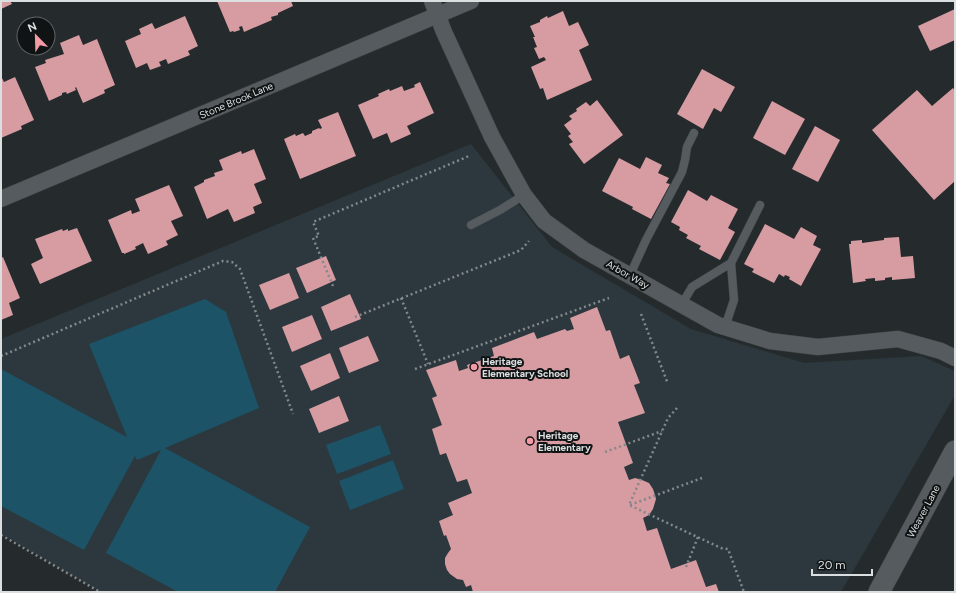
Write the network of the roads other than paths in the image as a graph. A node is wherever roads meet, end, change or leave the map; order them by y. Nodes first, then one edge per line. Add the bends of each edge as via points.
1 (471, 1) edge
2 (434, 8) edge
3 (694, 133) dead end
4 (524, 195) junction
5 (1, 198) edge
6 (760, 206) dead end
7 (471, 225) dead end
8 (730, 263) junction
9 (630, 275) junction
10 (682, 304) junction
11 (725, 327) junction
12 (955, 358) edge
13 (955, 451) edge
14 (879, 592) edge

1 - 2 street, Stone Brook Lane
2 - 4 street, Arbor Way via 492,137
2 - 5 street, Stone Brook Lane
3 - 9 lane via 687,147 682,172
4 - 7 lane
4 - 9 street, Arbor Way via 544,221 584,250
6 - 8 lane
8 - 10 lane via 692,287
8 - 11 lane via 734,300
9 - 10 street, Arbor Way
10 - 11 street, Arbor Way
11 - 12 street, Arbor Way via 770,341 818,347 898,339 941,351
13 - 14 street, Weaver Lane

